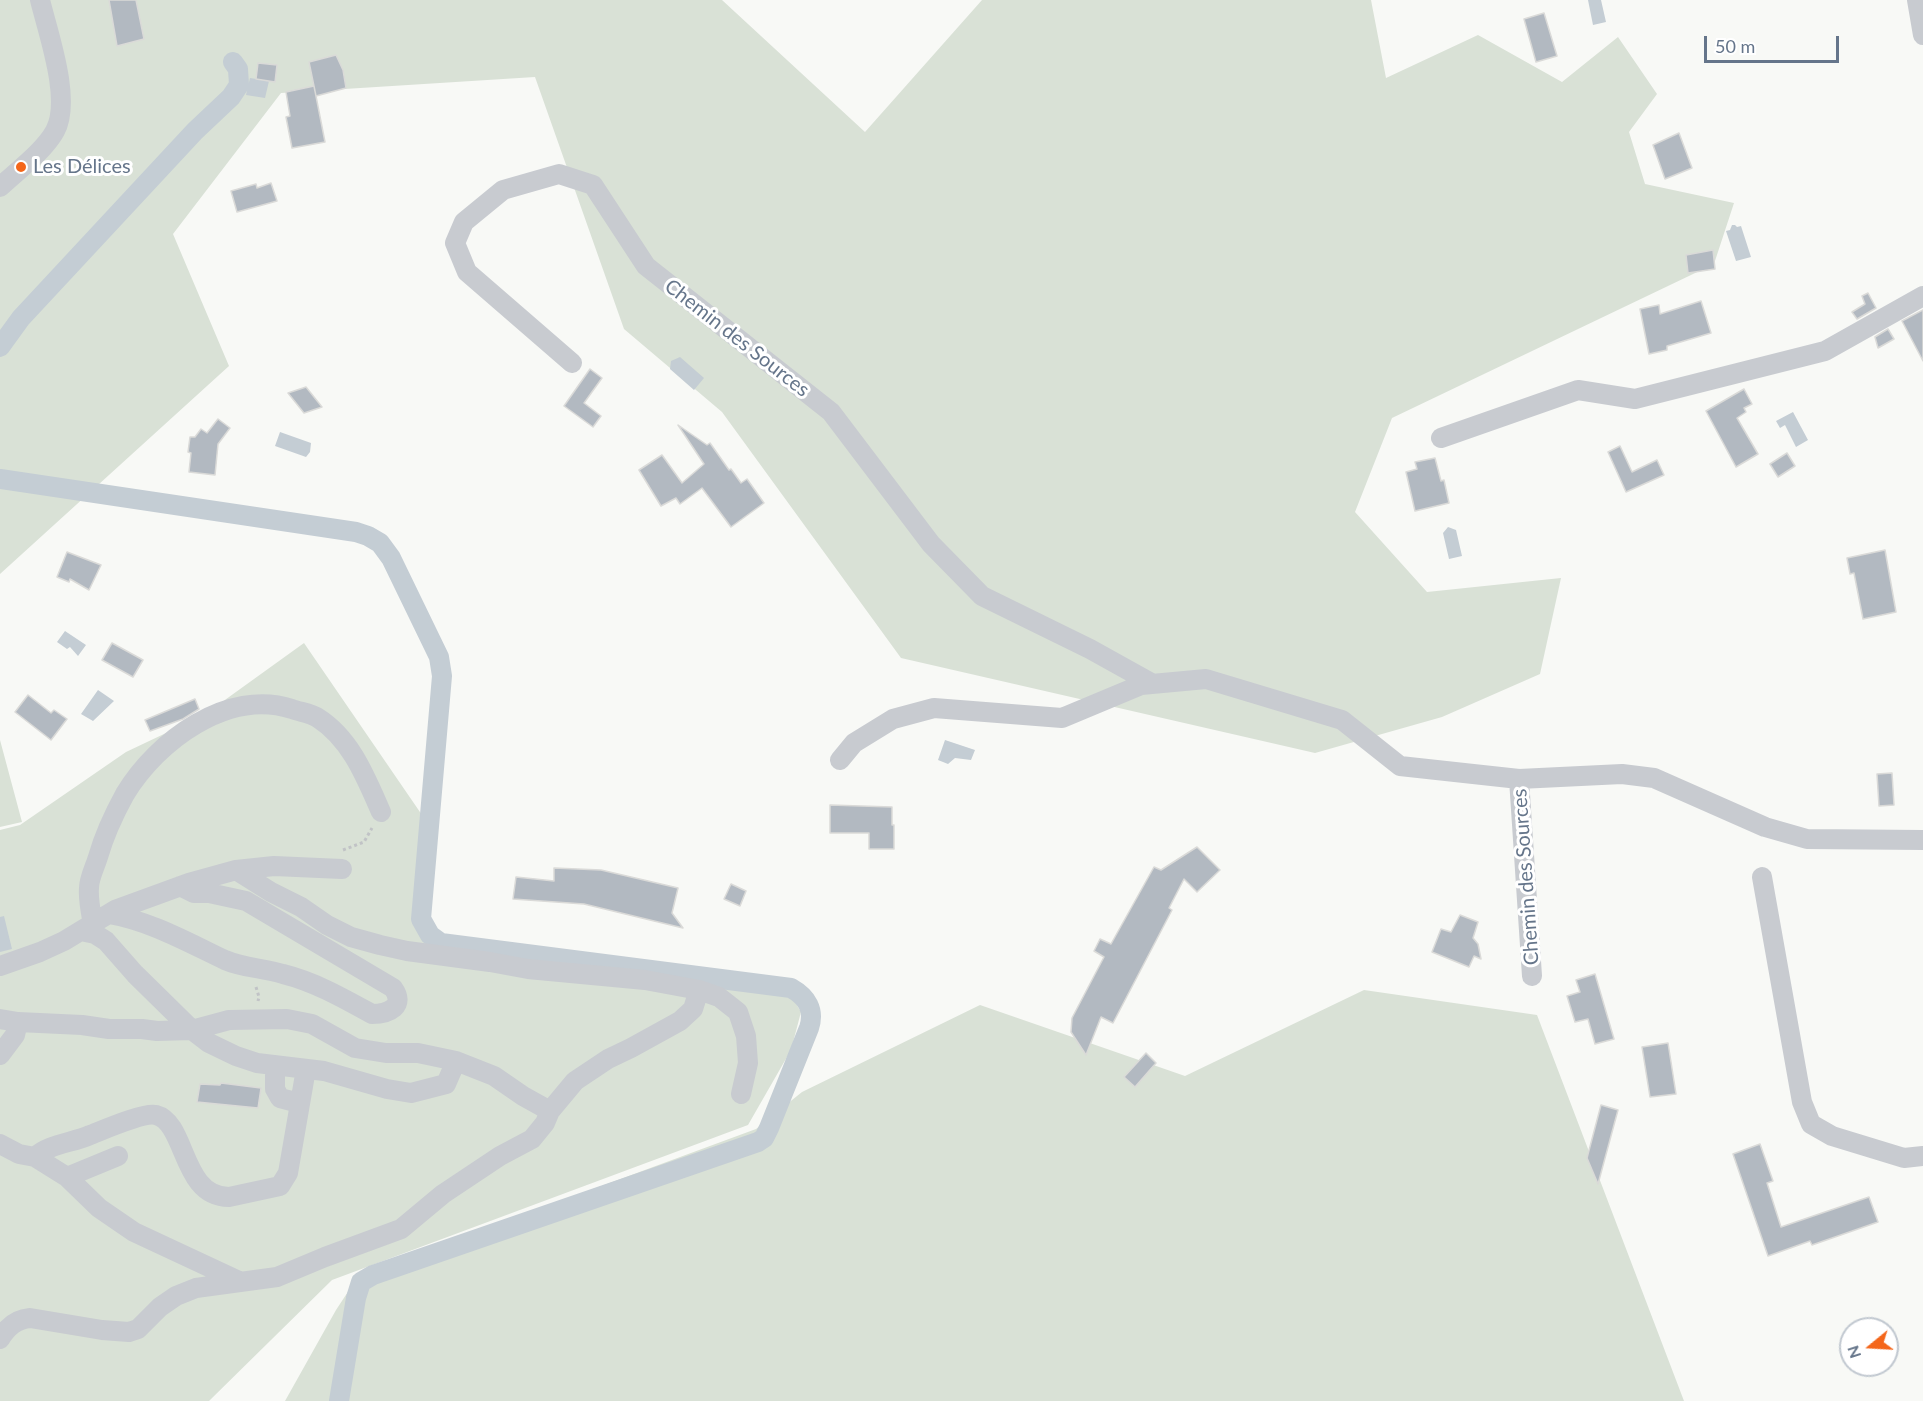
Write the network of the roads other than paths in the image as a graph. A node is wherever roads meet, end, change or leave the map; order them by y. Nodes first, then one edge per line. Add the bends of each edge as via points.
1 (39, 0) edge
2 (1917, 0) edge
3 (1923, 35) edge
4 (0, 187) edge
5 (1923, 296) edge
6 (572, 363) dead end
7 (1441, 438) dead end
8 (1153, 684) junction
9 (840, 760) dead end
10 (1520, 779) junction
11 (378, 805) road end
12 (1923, 840) edge
13 (334, 869) road end
14 (236, 870) junction
15 (1762, 877) dead end
16 (180, 886) junction
17 (94, 923) junction
18 (0, 966) edge
19 (1532, 976) dead end
20 (699, 990) junction
21 (9, 1021) edge
22 (192, 1030) junction
23 (0, 1055) edge
24 (456, 1061) junction
25 (275, 1065) junction
26 (306, 1069) junction
27 (741, 1094) dead end
28 (299, 1103) junction
29 (550, 1111) junction
30 (0, 1144) edge
31 (118, 1156) dead end
32 (1923, 1156) edge
33 (35, 1157) junction
34 (67, 1177) junction
35 (239, 1281) junction
36 (0, 1339) edge

1 - 4 street via 60,83 60,116 55,131
2 - 3 street
5 - 7 street via 1826,351 1635,399 1578,390
6 - 8 street, Chemin des Sources via 467,272 455,243 464,222 503,190 559,174 593,185 646,266 831,411 931,544 982,596
8 - 9 street, Chemin des Sources via 1141,685 1062,718 934,708 893,719 854,743
8 - 10 street, Chemin des Sources via 1206,679 1342,720 1400,766
10 - 12 street, Chemin des Sources via 1622,774 1654,778 1766,828 1807,839
10 - 19 street, Chemin des Sources
11 - 17 street via 361,765 318,717 265,703 223,710 164,749 126,793 102,843 89,887
13 - 14 street via 274,866
14 - 16 street
14 - 20 street via 327,925 380,945 528,969 645,980
15 - 32 street via 1802,1102 1811,1124 1832,1136 1904,1158
16 - 17 street via 115,910
16 - 17 street via 194,893 246,901 393,987 398,1004 390,1011 372,1014 315,985 225,960 143,924
17 - 18 street via 40,952
17 - 22 street via 95,934
20 - 27 street via 719,997 738,1012 747,1036 748,1063
20 - 29 street via 693,1009 680,1021 591,1070
21 - 22 street via 109,1029
21 - 23 street via 15,1035
22 - 24 street via 229,1020 287,1019 312,1024 356,1048 418,1053
22 - 25 street via 236,1056
24 - 26 street via 446,1084 411,1093
24 - 29 street via 494,1076
25 - 26 street
25 - 28 street via 275,1089 280,1098
26 - 28 street
28 - 33 street via 283,1184 240,1195 221,1197 204,1189 172,1129 154,1114 42,1151
29 - 35 street via 532,1139 443,1194 401,1229 277,1277
30 - 33 street
31 - 34 street
33 - 34 street
34 - 35 street via 99,1208 134,1232
35 - 36 street via 196,1288 176,1296 138,1329 129,1332 30,1318 13,1324

